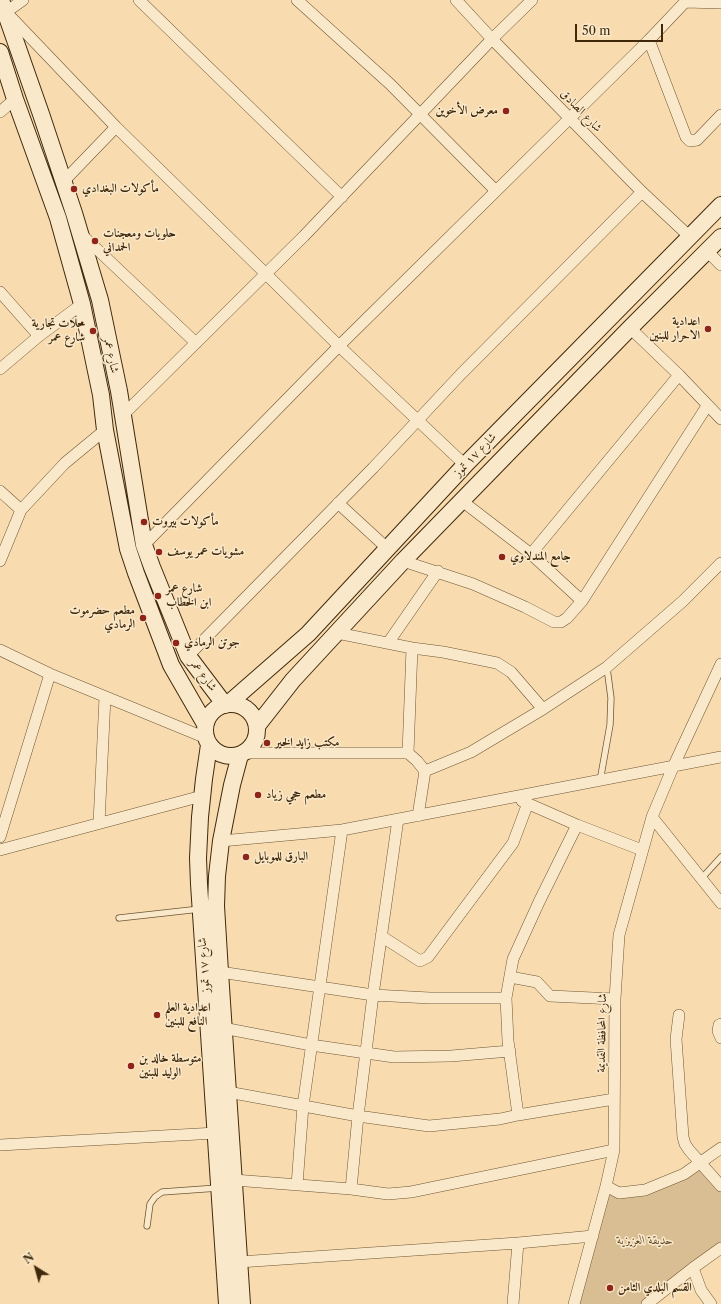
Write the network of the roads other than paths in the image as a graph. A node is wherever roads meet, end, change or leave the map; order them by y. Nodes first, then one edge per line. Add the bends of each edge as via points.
1 (23, 0) edge
2 (139, 0) edge
3 (296, 0) edge
4 (456, 0) edge
5 (532, 0) edge
6 (685, 1) edge
7 (721, 3) edge
8 (3, 6) edge
9 (492, 38) junction
10 (649, 40) junction
11 (0, 52) edge
12 (15, 99) junction
13 (0, 112) edge
14 (420, 114) junction
15 (721, 115) edge
16 (570, 118) junction
17 (116, 127) junction
18 (63, 182) junction
19 (496, 191) junction
20 (642, 192) junction
21 (342, 197) junction
22 (721, 205) edge
23 (80, 233) junction
24 (690, 237) junction
25 (721, 237) edge
26 (707, 251) junction
27 (721, 265) edge
28 (266, 274) junction
29 (0, 292) edge
30 (82, 304) junction
31 (630, 328) junction
32 (39, 336) junction
33 (196, 343) junction
34 (338, 346) junction
35 (0, 369) edge
36 (679, 375) junction
37 (708, 406) junction
38 (123, 415) junction
39 (721, 420) edge
40 (417, 421) junction
41 (105, 430) junction
42 (465, 465) junction
43 (0, 491) edge
44 (462, 501) junction
45 (338, 503) junction
46 (21, 510) junction
47 (144, 545) junction
48 (388, 549) junction
49 (531, 554) junction
50 (0, 558) edge
51 (403, 561) junction
52 (721, 563) edge
53 (438, 571) junction
54 (582, 601) junction
55 (337, 632) junction
56 (388, 643) junction
57 (412, 648) junction
58 (0, 650) edge
59 (188, 656) junction
60 (721, 664) edge
61 (607, 667) junction
62 (50, 674) junction
63 (105, 697) junction
64 (226, 704) junction
65 (544, 709) junction
66 (257, 726) junction
67 (207, 736) junction
68 (408, 753) junction
69 (242, 754) junction
70 (721, 757) edge
71 (673, 767) junction
72 (425, 771) junction
73 (600, 781) junction
74 (202, 796) junction
75 (513, 797) junction
76 (528, 803) junction
77 (418, 816) junction
78 (652, 817) junction
79 (398, 819) junction
80 (99, 823) junction
81 (577, 825) junction
82 (342, 830) junction
83 (0, 836) edge
84 (221, 841) junction
85 (0, 850) edge
86 (642, 850) junction
87 (721, 857) edge
88 (701, 879) junction
89 (721, 903) edge
90 (200, 909) junction
91 (119, 918) dead end
92 (381, 936) junction
93 (220, 972) junction
94 (510, 977) junction
95 (319, 988) junction
96 (373, 995) junction
97 (506, 998) junction
98 (615, 999) junction
99 (679, 1015) dead end
100 (721, 1024) edge
101 (224, 1028) junction
102 (721, 1038) edge
103 (311, 1045) junction
104 (510, 1051) junction
105 (366, 1053) junction
106 (228, 1092) junction
107 (614, 1099) junction
108 (303, 1106) junction
109 (518, 1115) junction
110 (358, 1116) junction
111 (216, 1132) junction
112 (0, 1145) edge
113 (721, 1148) edge
114 (614, 1150) junction
115 (701, 1163) junction
116 (234, 1180) junction
117 (297, 1185) junction
118 (606, 1186) junction
119 (721, 1186) edge
120 (219, 1187) junction
121 (351, 1189) junction
122 (147, 1226) dead end
123 (593, 1236) junction
124 (518, 1243) junction
125 (721, 1248) edge
126 (239, 1262) junction
127 (693, 1268) junction
128 (227, 1304) edge
129 (242, 1304) edge
130 (513, 1304) edge
131 (574, 1304) edge
132 (647, 1304) edge
133 (711, 1304) edge

1 - 8 street
2 - 21 street
3 - 14 street
4 - 9 street, شارع الصادق
5 - 9 street
6 - 7 street
6 - 10 street
8 - 17 street
8 - 18 main road, شارع عمر
9 - 14 street
9 - 16 street, شارع الصادق
10 - 15 street via 686,137 690,141 697,140
10 - 16 street
11 - 12 main road, شارع عمر
12 - 13 street
12 - 30 main road, شارع عمر via 58,218
14 - 19 street
14 - 21 street
16 - 19 street
16 - 20 street, شارع الصادق
17 - 18 street
17 - 28 street
18 - 23 main road, شارع عمر
19 - 34 street
20 - 24 street, شارع الصادق
20 - 40 street
21 - 28 street
22 - 24 main road, شارع ١٧ تموز
23 - 33 street
23 - 38 main road, شارع عمر via 100,300
24 - 42 main road, شارع ١٧ تموز
25 - 26 main road, شارع ١٧ تموز
26 - 27 street
26 - 31 main road, شارع ١٧ تموز
28 - 33 street
28 - 34 street
29 - 32 street
30 - 32 street
30 - 41 main road, شارع عمر via 101,395
31 - 36 street
31 - 44 main road, شارع ١٧ تموز
32 - 35 street
33 - 38 street
34 - 40 street
34 - 47 street
36 - 37 street
36 - 49 street
37 - 39 street
37 - 54 street
38 - 47 main road, شارع عمر
40 - 42 street
40 - 45 street
41 - 46 street via 65,463
41 - 67 main road, شارع عمر via 128,549 171,665
42 - 48 main road, شارع ١٧ تموز
43 - 46 street
44 - 49 street
44 - 51 main road, شارع ١٧ تموز
45 - 48 street
45 - 59 street
46 - 50 street
47 - 59 main road, شارع عمر
48 - 64 main road, شارع ١٧ تموز via 308,634
49 - 54 street
51 - 53 street
51 - 55 main road, شارع ١٧ تموز
52 - 61 street via 683,601
53 - 54 street via 473,584 554,622 567,618
53 - 56 street
55 - 56 street
55 - 66 main road, شارع ١٧ تموز via 293,680
56 - 57 street
57 - 65 street via 497,663 511,672
57 - 68 street
58 - 62 street
59 - 64 main road, شارع عمر
60 - 71 street, شارع المحافظة القديمة
61 - 65 street
61 - 73 lane via 611,698 610,725
62 - 63 street
62 - 83 street
63 - 67 street
63 - 80 street
64 - 66 main road via 244,707 255,719
64 - 67 main road via 216,708 209,715
65 - 72 street via 471,752
66 - 69 main road via 255,741 251,748
67 - 69 main road via 214,750 226,756
67 - 74 main road, شارع ١٧ تموز
68 - 69 street
68 - 72 street
69 - 84 main road, شارع ١٧ تموز via 230,792
70 - 71 street
71 - 73 street
71 - 78 street, شارع المحافظة القديمة
72 - 77 street
73 - 75 street
74 - 80 street
74 - 90 main road, شارع ١٧ تموز via 198,858
75 - 76 street
75 - 77 street
76 - 81 street
76 - 92 street via 513,843 428,957 420,961
77 - 79 street
78 - 86 street, شارع المحافظة القديمة
78 - 88 street
79 - 82 street
79 - 92 street
80 - 85 street
81 - 86 street
81 - 94 street via 539,902 514,959
82 - 84 street
82 - 95 street
84 - 93 main road, شارع ١٧ تموز via 216,906
86 - 98 street, شارع المحافظة القديمة via 619,935
87 - 88 lane
88 - 89 street
90 - 91 lane
90 - 111 main road, شارع ١٧ تموز
92 - 96 street
93 - 95 street
93 - 101 main road, شارع ١٧ تموز
94 - 97 street
94 - 98 street via 536,982 550,996
95 - 96 street
95 - 103 street
96 - 97 street
96 - 105 street
97 - 104 street
98 - 107 street, شارع المحافظة القديمة
99 - 115 street via 676,1040 683,1137 689,1150
100 - 102 street via 718,1031
101 - 103 street
101 - 106 main road, شارع ١٧ تموز
103 - 105 street
103 - 108 street
104 - 105 street via 394,1057
104 - 109 street
105 - 110 street
106 - 108 street
106 - 116 main road, شارع ١٧ تموز
107 - 109 street
107 - 114 street, شارع المحافظة القديمة
108 - 110 street
108 - 117 street
109 - 110 street via 429,1126
110 - 121 street
111 - 112 street
111 - 120 main road, شارع ١٧ تموز
113 - 115 street
114 - 118 street, شارع المحافظة القديمة
114 - 121 street via 411,1192 388,1194
115 - 118 street via 684,1174 645,1190 619,1192
115 - 119 street
116 - 117 street
116 - 126 main road, شارع ١٧ تموز
117 - 121 street
118 - 123 street, شارع المحافظة القديمة
120 - 122 lane via 162,1192 155,1196 150,1204
120 - 128 main road, شارع ١٧ تموز
123 - 124 street
123 - 131 street, شارع المحافظة القديمة
124 - 126 street
124 - 130 street
125 - 127 street
126 - 129 main road, شارع ١٧ تموز
127 - 132 street
127 - 133 street

